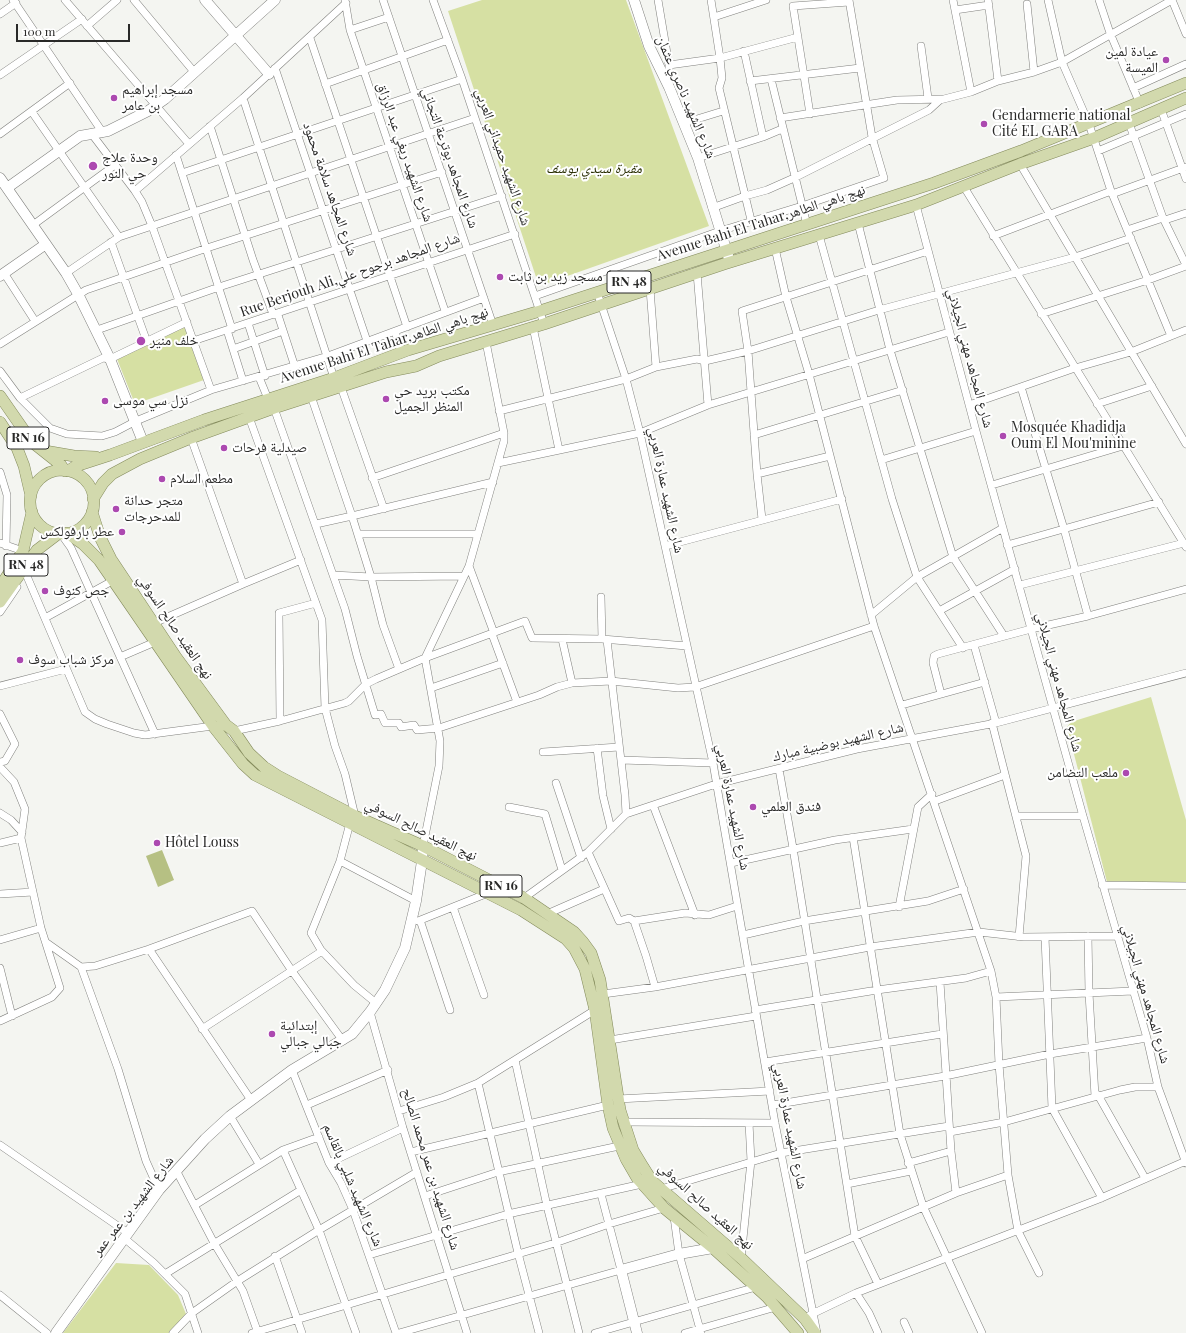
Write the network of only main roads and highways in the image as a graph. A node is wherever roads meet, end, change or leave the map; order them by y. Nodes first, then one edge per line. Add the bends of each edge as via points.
1 (1186, 84) edge
2 (1186, 98) edge
3 (0, 396) edge
4 (271, 403) junction
5 (0, 422) edge
6 (39, 449) junction
7 (110, 455) junction
8 (67, 471) junction
9 (31, 496) junction
10 (93, 500) junction
11 (32, 512) junction
12 (92, 512) junction
13 (62, 534) junction
14 (0, 586) edge
15 (0, 602) edge
16 (352, 819) junction
17 (809, 1316) junction
18 (799, 1333) edge
19 (816, 1333) edge

1 - 4 main road, Avenue Bahi El Tahar,نهج باهي الطاهر / RN 48 via 941,180 540,311 401,352
2 - 4 main road, Avenue Bahi El Tahar,نهج باهي الطاهر / RN 48 via 1094,138 916,205 730,262 439,356 416,366 386,372 311,396
3 - 6 main road, RN 16 via 24,432
4 - 7 main road, Avenue Bahi El Tahar,نهج باهي الطاهر / RN 48 via 143,442
4 - 10 main road, Avenue Bahi El Tahar,نهج باهي الطاهر / RN 48 via 249,417 126,466 108,478
5 - 9 main road, RN 16 via 17,448
6 - 7 main road via 74,456
6 - 8 main road, RN 16
7 - 8 main road, Avenue Bahi El Tahar,نهج باهي الطاهر / RN 48
8 - 9 main road via 47,474 34,487
8 - 10 main road via 82,478 90,488
9 - 11 main road
10 - 12 main road
11 - 13 main road via 42,526
11 - 14 main road, RN 48 via 23,551
12 - 13 main road via 82,526
12 - 16 main road, نهج العقيد صالح السوفي / RN 16 via 111,559 176,657 226,725 234,731 249,752 273,773
13 - 15 main road, RN 48 via 37,550 26,569
13 - 16 main road, نهج العقيد صالح السوفي / RN 16 via 92,551 213,726 243,764 255,775
16 - 17 main road, نهج العقيد صالح السوفي / RN 16 via 422,846 524,898 574,932 591,953 600,980 618,1099 633,1150 642,1165 652,1181
16 - 18 main road, نهج العقيد صالح السوفي / RN 16 via 422,861 488,893 566,939 574,948 585,969 594,1010 608,1105 619,1146 642,1184 664,1208 756,1287
17 - 18 main road
17 - 19 main road, نهج العقيد صالح السوفي / RN 16

